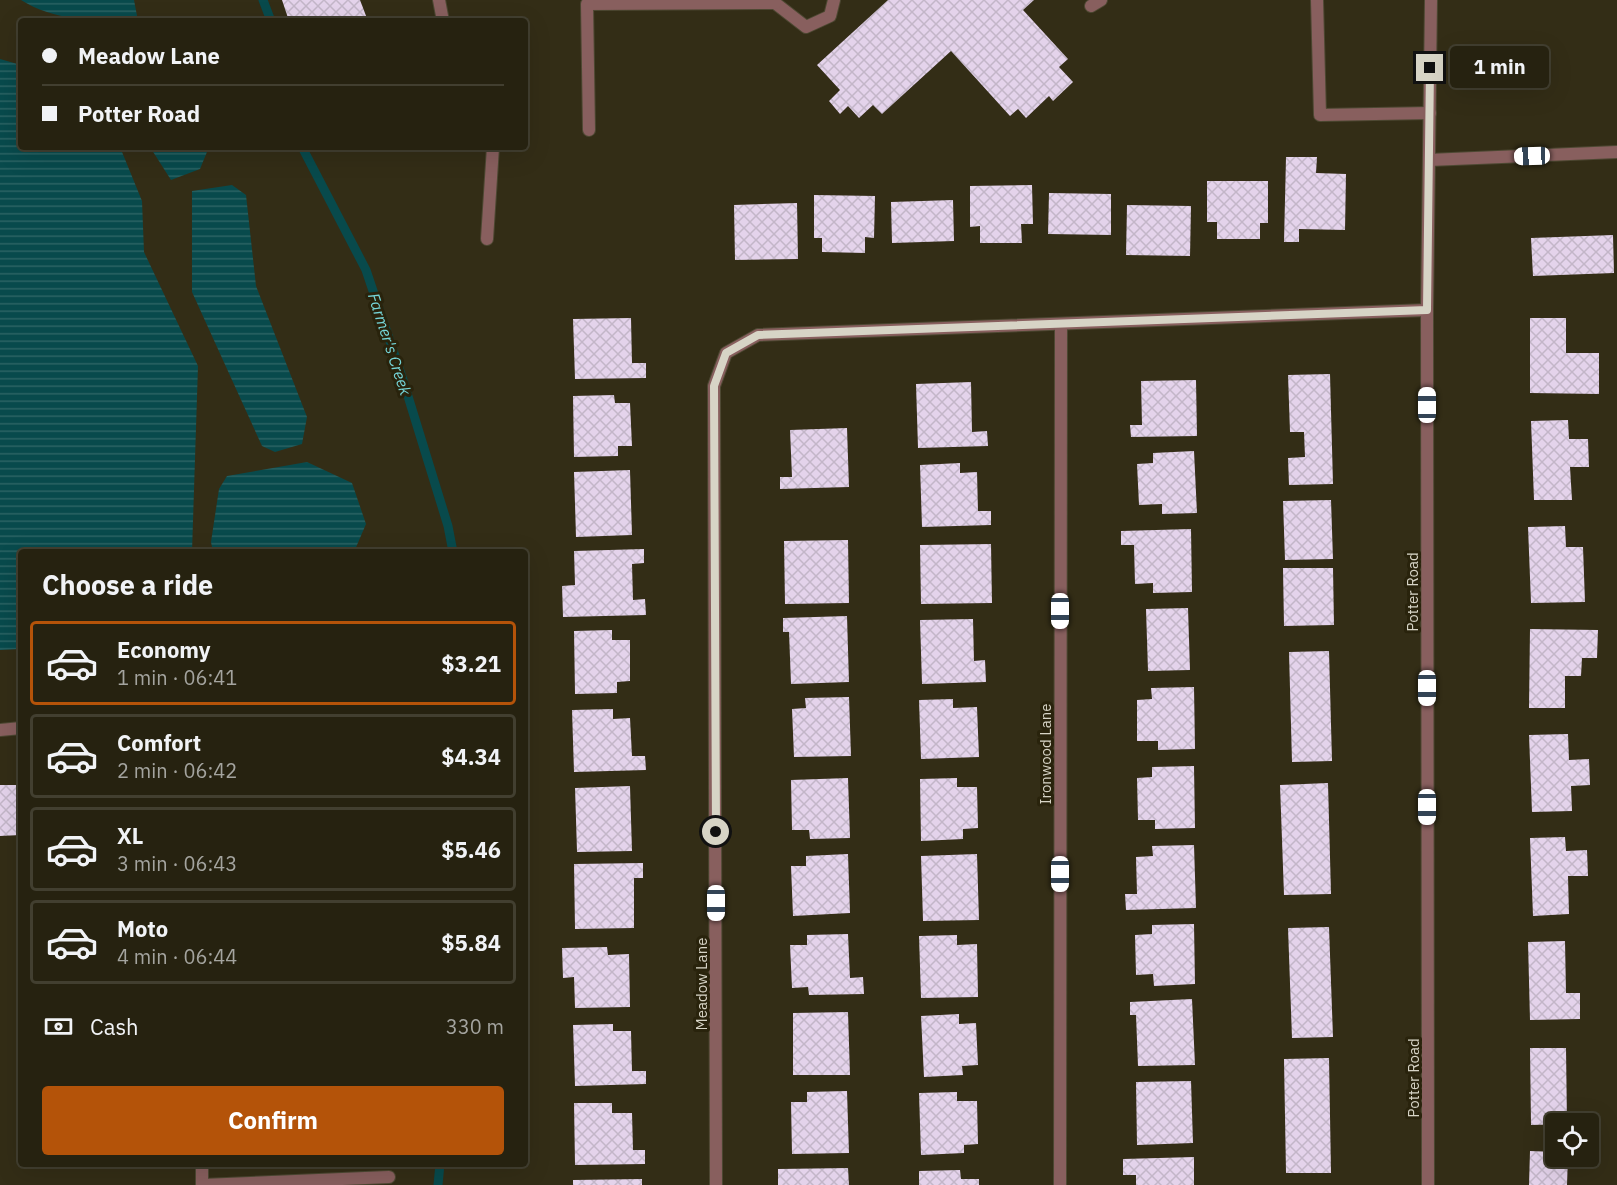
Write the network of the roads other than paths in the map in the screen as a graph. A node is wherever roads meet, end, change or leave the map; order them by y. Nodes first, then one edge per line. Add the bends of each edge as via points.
1 (439, 0) edge
2 (834, 0) edge
3 (1317, 0) edge
4 (1431, 0) edge
5 (775, 1) edge
6 (587, 2) edge
7 (442, 18) edge
8 (1430, 113) junction
9 (589, 130) dead end
10 (493, 150) edge
11 (1617, 152) edge
12 (1429, 160) junction
13 (487, 239) dead end
14 (1427, 310) junction
15 (1061, 324) junction
16 (18, 728) edge
17 (0, 730) edge
18 (202, 1167) edge
19 (389, 1175) edge
20 (203, 1185) edge
21 (716, 1185) edge
22 (1060, 1185) edge
23 (1428, 1185) edge

1 - 7 street
2 - 5 street via 830,16 806,27
3 - 8 street via 1320,115
4 - 8 street, Potter Road
5 - 6 street
6 - 9 street
8 - 12 street, Potter Road
10 - 13 street
11 - 12 street
12 - 14 street, Potter Road
14 - 15 street
14 - 23 street, Potter Road
15 - 21 street, Meadow Lane via 758,335 726,353 714,386
15 - 22 street, Ironwood Lane
16 - 17 street
18 - 20 street
19 - 20 street

